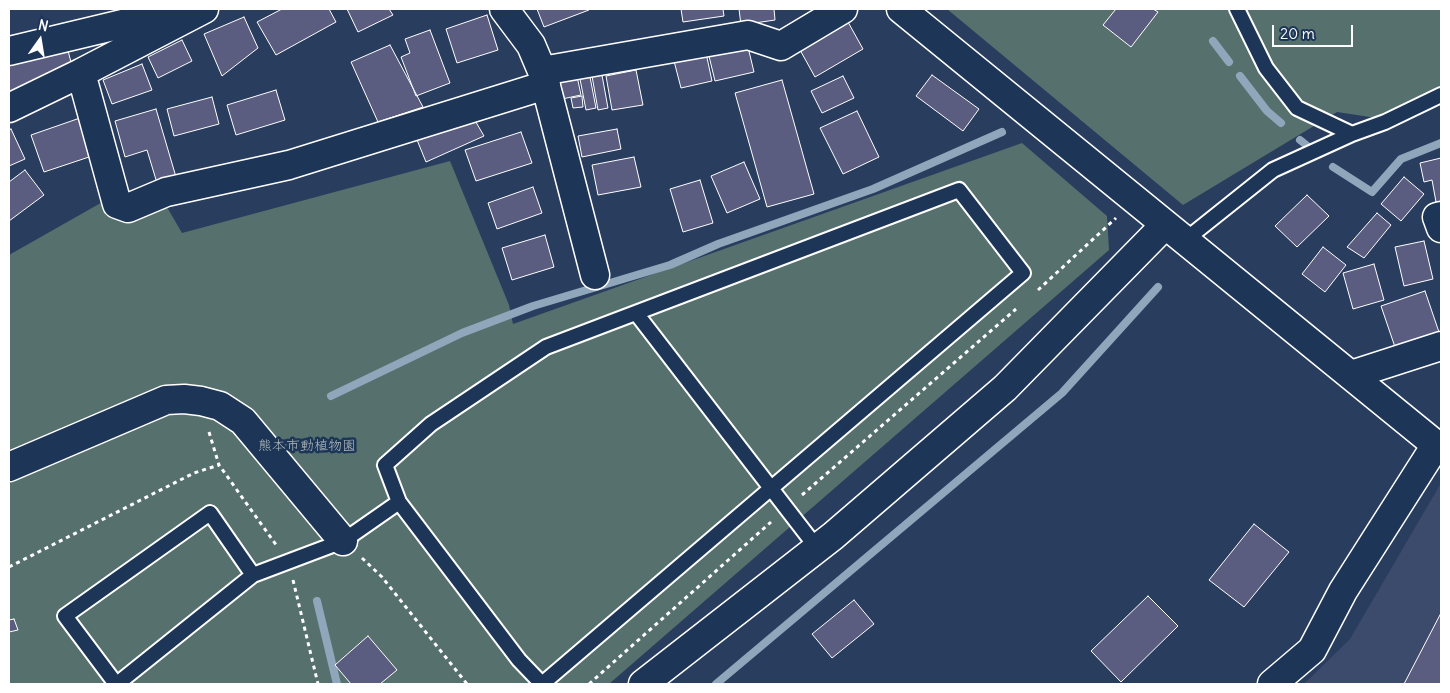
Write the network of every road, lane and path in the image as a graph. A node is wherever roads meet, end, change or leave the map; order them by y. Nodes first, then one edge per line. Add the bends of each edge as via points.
1 (187, 9) edge
2 (204, 9) edge
3 (504, 9) edge
4 (842, 9) edge
5 (901, 9) edge
6 (1237, 9) edge
7 (9, 51) edge
8 (81, 73) junction
9 (544, 78) junction
10 (1441, 95) edge
11 (9, 108) edge
12 (1352, 134) junction
13 (1134, 200) junction
14 (1441, 216) edge
15 (1441, 228) edge
16 (1175, 233) junction
17 (595, 275) dead end
18 (1036, 292) dead end
19 (1021, 304) dead end
20 (636, 313) junction
21 (1441, 346) edge
22 (1351, 375) junction
23 (201, 401) junction
24 (1439, 447) edge
25 (219, 465) junction
26 (9, 467) edge
27 (770, 489) junction
28 (399, 502) junction
29 (786, 509) junction
30 (343, 541) junction
31 (817, 548) junction
32 (288, 562) junction
33 (9, 568) edge
34 (253, 576) junction
35 (116, 684) edge
36 (318, 684) edge
37 (467, 684) edge
38 (542, 684) edge
39 (589, 684) edge
40 (643, 684) edge
41 (1272, 684) edge

1 - 7 street
2 - 8 street
3 - 9 street via 530,45
4 - 9 street via 781,46 748,35
5 - 13 street
6 - 12 lane via 1266,68 1297,108
8 - 9 street via 117,204 128,208 166,192 289,165
8 - 11 street
9 - 17 street
10 - 12 lane
12 - 16 lane via 1273,170
13 - 16 street
13 - 18 path
14 - 15 street via 1437,217
16 - 22 street
16 - 31 street via 1005,388
19 - 29 path
20 - 27 lane
20 - 27 lane via 959,190 1023,273
20 - 28 lane via 546,348 431,424 384,465
21 - 22 street
22 - 24 street
23 - 25 path
23 - 26 street via 166,400
23 - 30 street via 220,406 243,420
24 - 41 street via 1343,591 1312,650
25 - 32 path
25 - 33 path via 194,473
27 - 29 lane
27 - 38 lane
28 - 30 lane
28 - 38 lane via 519,660
29 - 31 lane
29 - 39 path
30 - 32 lane
30 - 37 path via 382,577
31 - 40 street
32 - 34 lane
32 - 36 path
34 - 35 lane
34 - 35 lane via 210,513 65,616

